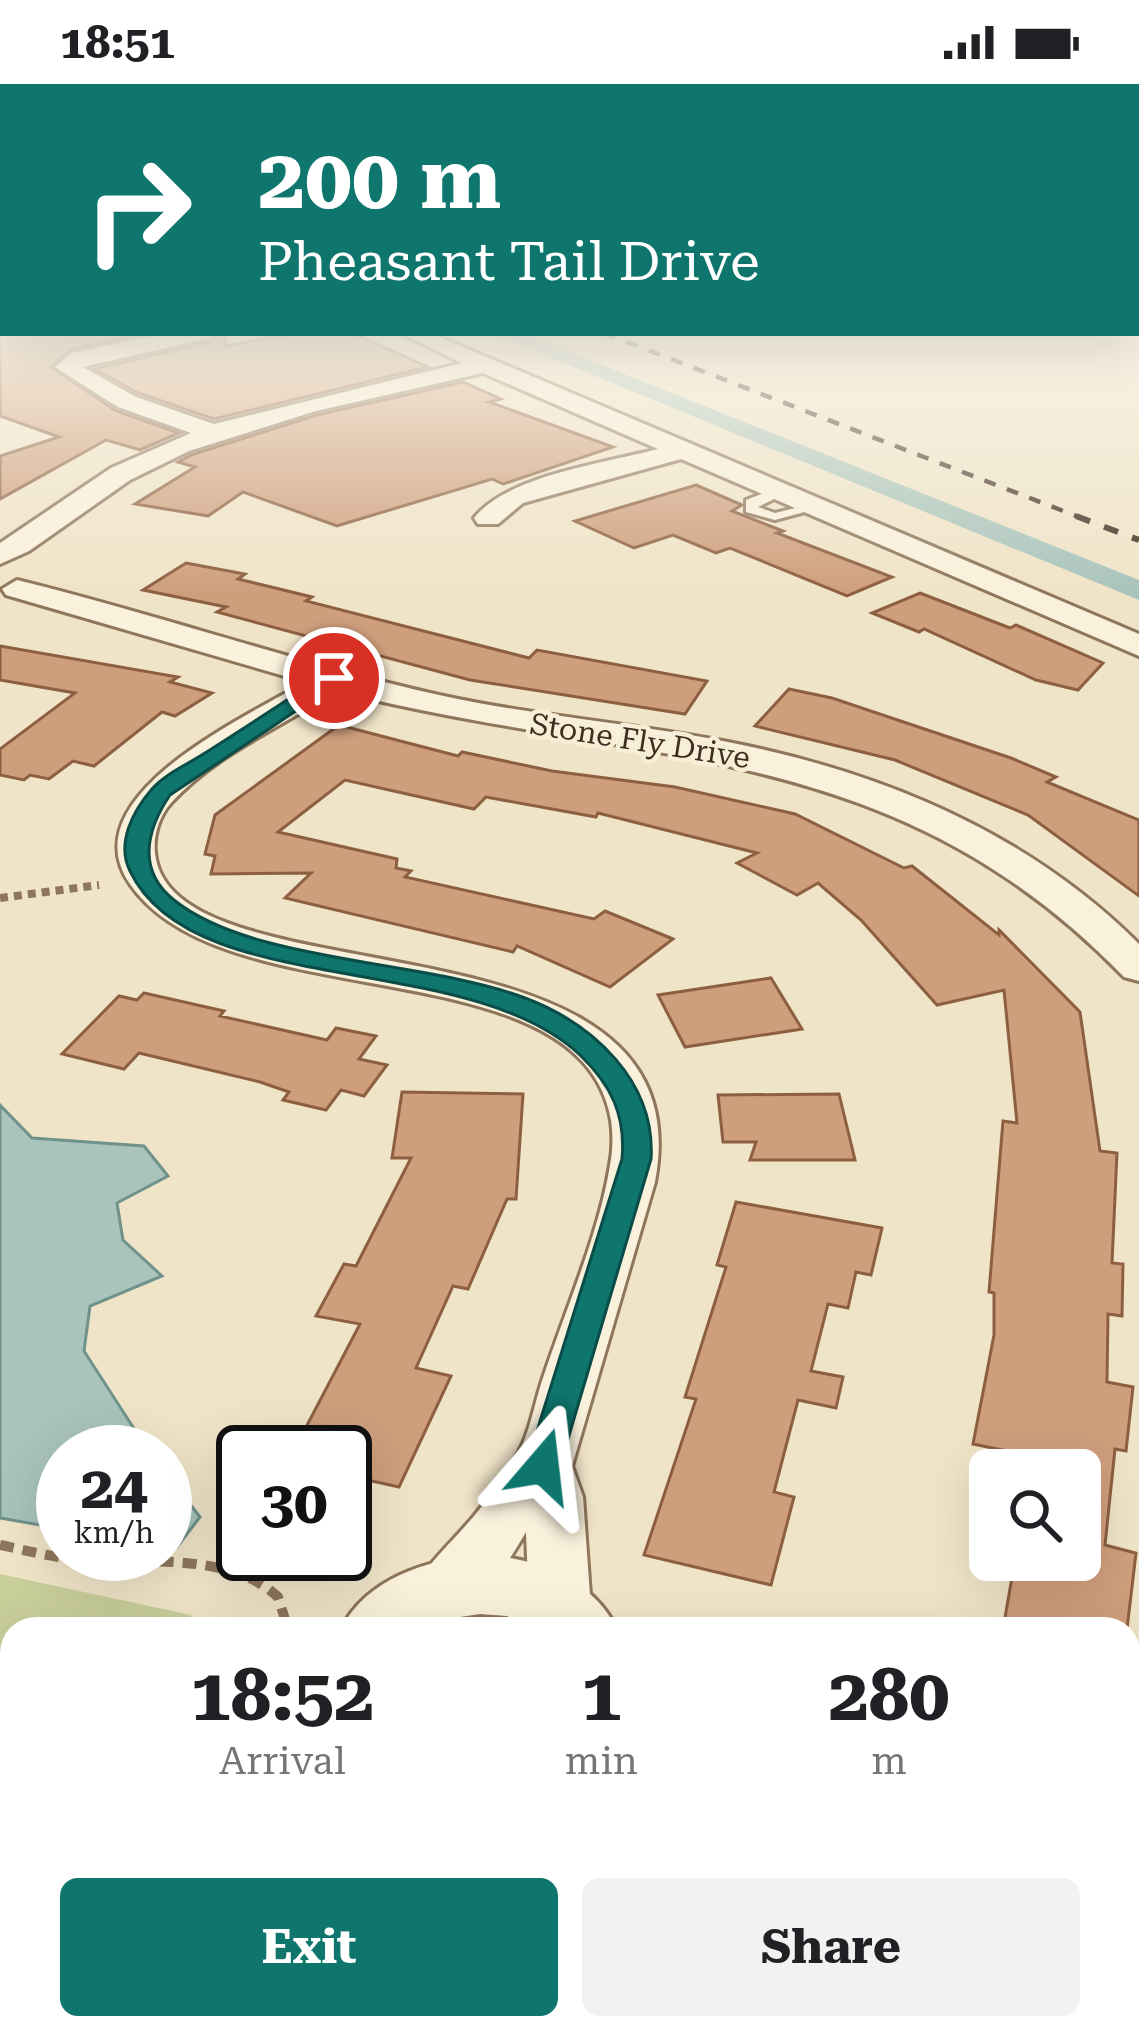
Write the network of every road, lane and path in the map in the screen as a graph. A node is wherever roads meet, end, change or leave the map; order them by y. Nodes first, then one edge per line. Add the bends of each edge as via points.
1 (147, 409) edge
2 (310, 409) edge
3 (588, 409) edge
4 (215, 433) junction
5 (683, 450) junction
6 (488, 518) dead end
7 (5, 588) edge
8 (1139, 646) edge
9 (334, 678) junction
10 (99, 885) dead end
11 (0, 898) edge
12 (1139, 968) edge
13 (543, 1466) junction
14 (0, 1545) edge
15 (448, 1587) junction
16 (287, 1617) edge
17 (394, 1617) edge
18 (566, 1617) edge
19 (570, 1617) edge

1 - 4 street
2 - 4 street
3 - 5 street
4 - 7 street via 108,480 30,540
5 - 6 street via 513,497
5 - 8 street
7 - 9 street, Stone Fly Drive
9 - 12 street, Stone Fly Drive via 509,719 732,753 857,788 1022,866
9 - 13 street via 162,790 140,823 135,858 166,907 214,933 518,1004 569,1030 627,1092 636,1159
10 - 11 path
13 - 15 street
13 - 19 street
14 - 16 path via 240,1576 279,1596
15 - 17 street
15 - 18 street via 508,1586

